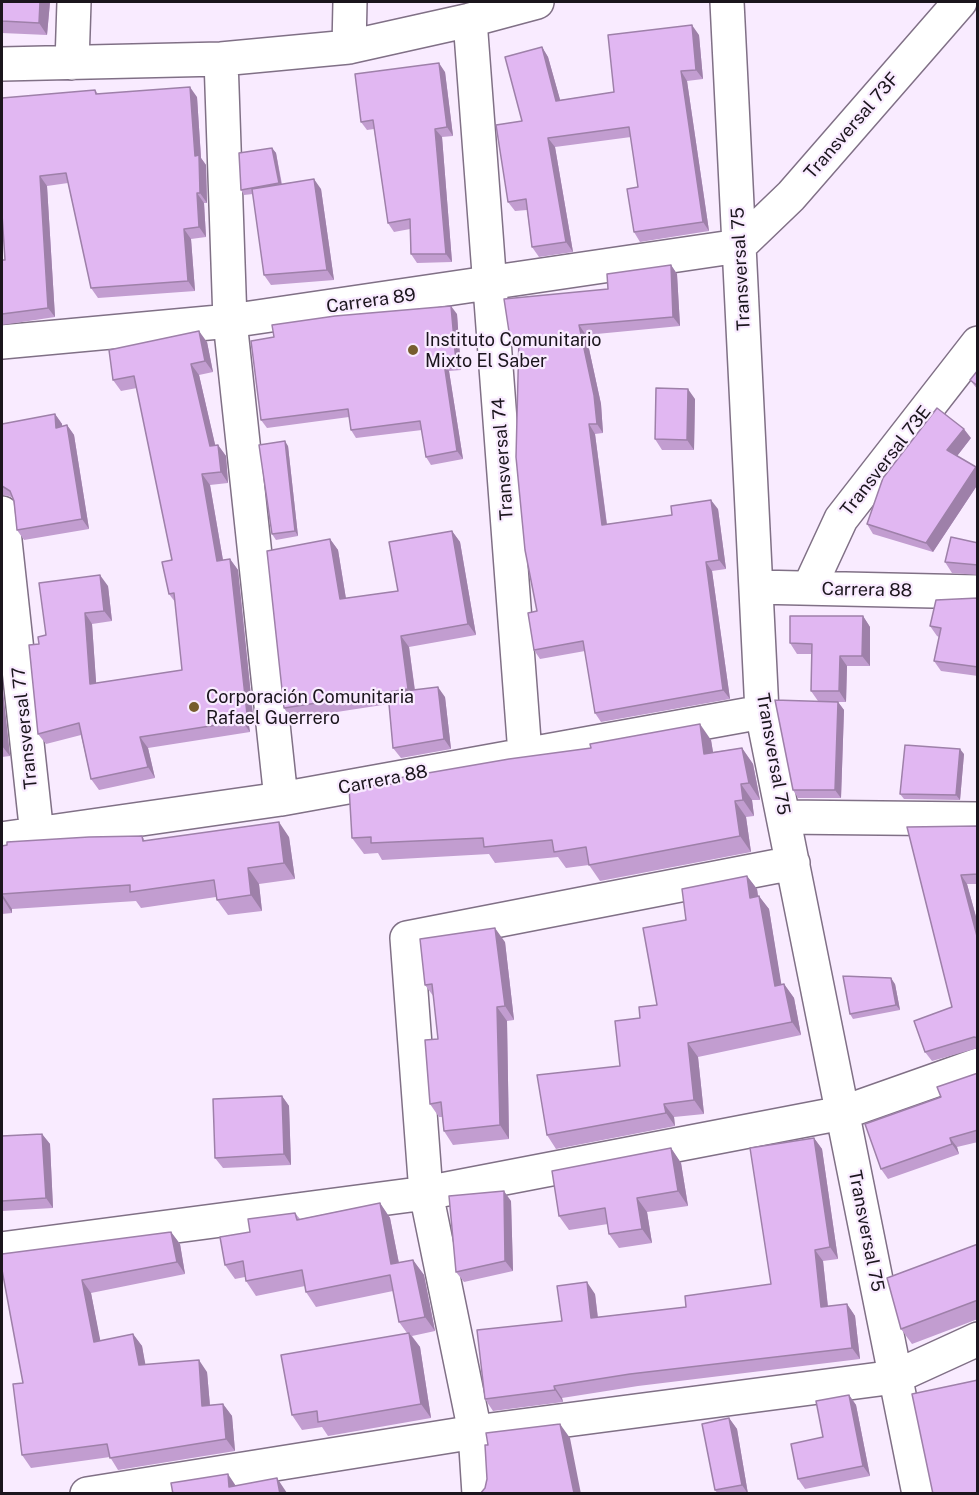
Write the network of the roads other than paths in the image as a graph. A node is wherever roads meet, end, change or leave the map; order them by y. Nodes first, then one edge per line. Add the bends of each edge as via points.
1 (74, 2) edge
2 (350, 2) edge
3 (537, 2) edge
4 (728, 2) edge
5 (960, 2) edge
6 (470, 20) junction
7 (349, 47) junction
8 (221, 59) junction
9 (72, 63) junction
10 (2, 64) edge
11 (739, 246) junction
12 (490, 284) junction
13 (230, 321) junction
14 (2, 342) edge
15 (978, 343) edge
16 (2, 513) edge
17 (5, 584) edge
18 (756, 587) junction
19 (809, 588) junction
20 (978, 592) edge
21 (762, 712) junction
22 (525, 754) junction
23 (281, 799) junction
24 (783, 817) junction
25 (978, 819) edge
26 (37, 835) junction
27 (2, 839) edge
28 (793, 863) junction
29 (978, 1065) edge
30 (842, 1113) junction
31 (426, 1194) junction
32 (2, 1249) edge
33 (978, 1339) edge
34 (895, 1377) junction
35 (475, 1432) junction
36 (87, 1494) edge
37 (479, 1494) edge
38 (919, 1494) edge

1 - 9 street
2 - 7 street
3 - 6 street
4 - 11 street, Transversal 75
5 - 11 street, Transversal 73F via 791,196
6 - 7 street
6 - 12 street, Transversal 74
7 - 8 street
8 - 9 street
8 - 13 street
9 - 10 street
11 - 12 street, Carrera 89
11 - 18 street, Transversal 75
12 - 13 street, Carrera 89
12 - 22 street, Transversal 74
13 - 14 street, Carrera 89
13 - 23 street
15 - 19 street, Transversal 73E via 841,519
16 - 17 street, Transversal 77
17 - 26 street, Transversal 77
18 - 19 street, Carrera 88
18 - 21 street, Transversal 75
19 - 20 street, Carrera 88
21 - 22 street, Carrera 88
21 - 24 street, Transversal 75
22 - 23 street, Carrera 88
23 - 26 street, Carrera 88
24 - 25 street
24 - 28 street, Transversal 75
26 - 27 street, Carrera 88
28 - 30 street, Transversal 75
28 - 31 street via 407,938
29 - 30 street
30 - 31 street
30 - 34 street, Transversal 75
31 - 32 street
31 - 35 street
33 - 34 street
34 - 35 street
34 - 38 street, Transversal 75
35 - 36 street
35 - 37 street

